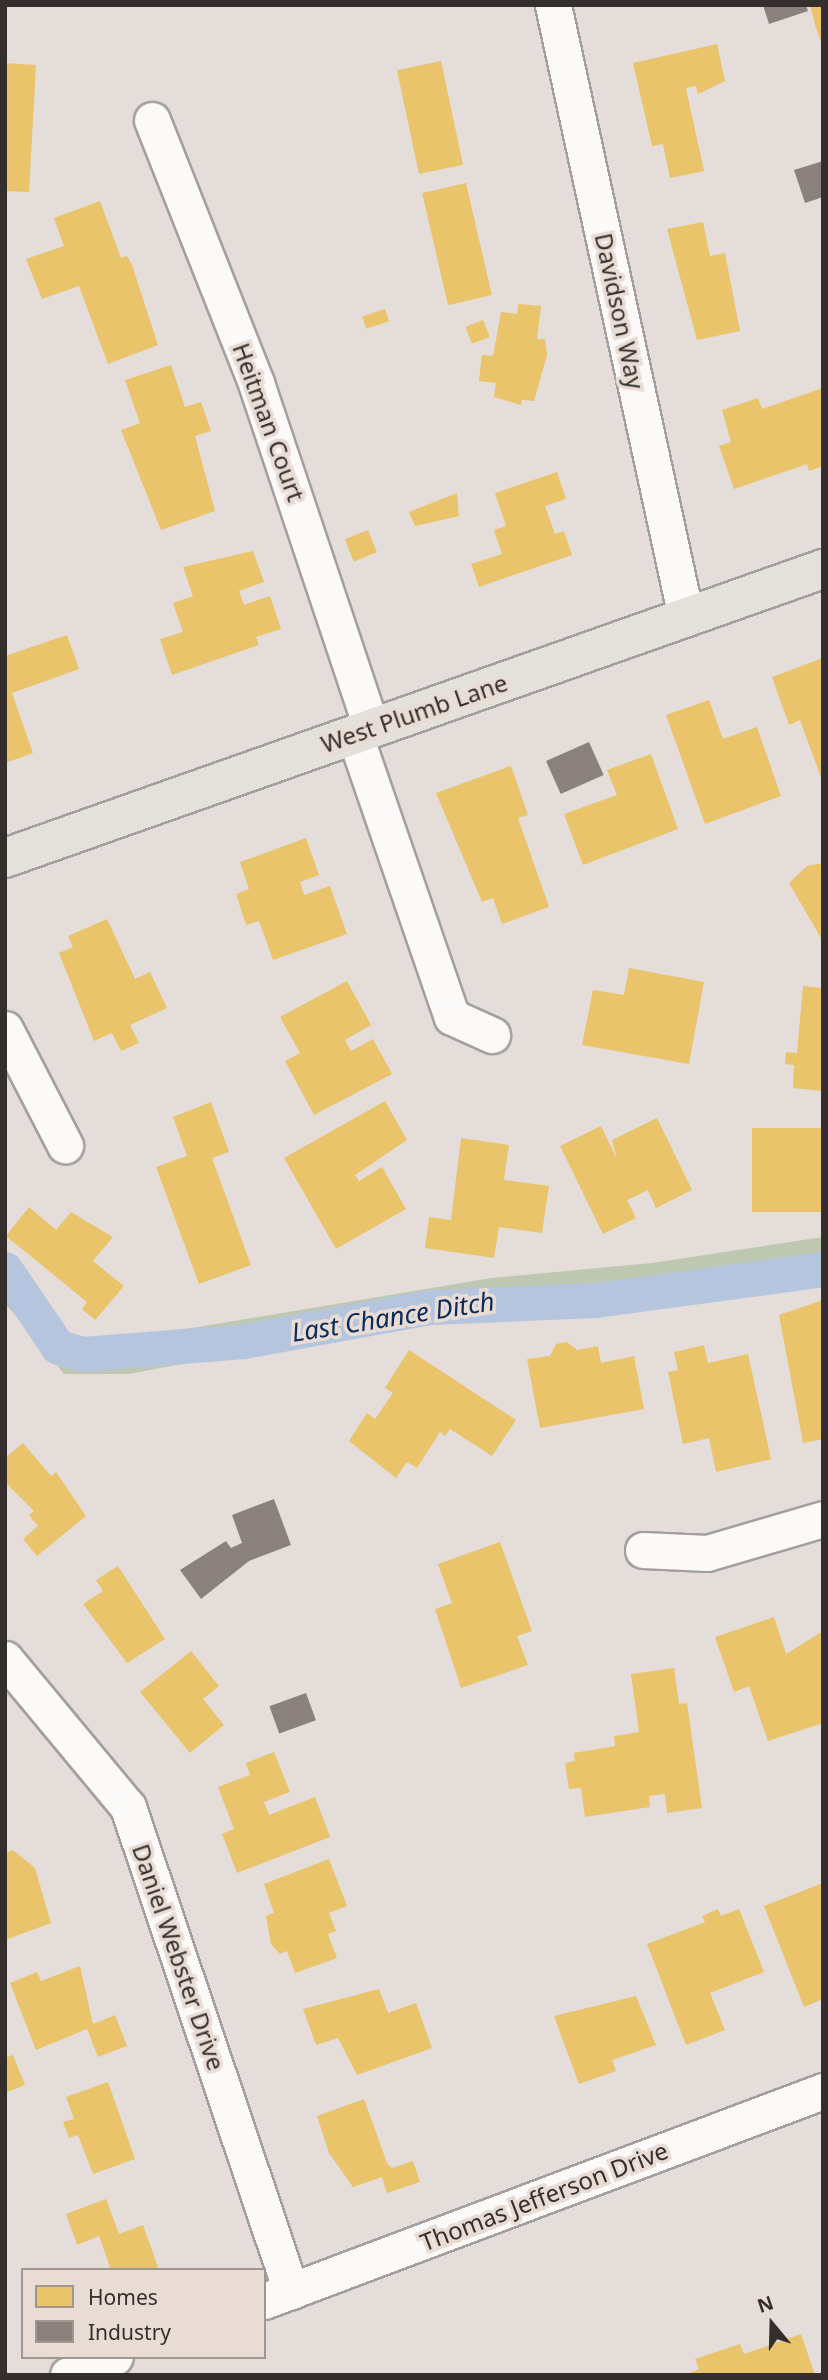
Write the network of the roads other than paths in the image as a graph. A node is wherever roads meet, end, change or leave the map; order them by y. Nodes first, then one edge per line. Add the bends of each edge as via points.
1 (554, 5) edge
2 (152, 120) dead end
3 (823, 569) edge
4 (686, 617) junction
5 (363, 731) junction
6 (5, 858) edge
7 (5, 1029) edge
8 (492, 1035) dead end
9 (65, 1145) dead end
10 (823, 1520) edge
11 (643, 1550) dead end
12 (5, 1658) edge
13 (823, 2091) edge
14 (278, 2296) edge
15 (109, 2359) edge
16 (68, 2375) edge

1 - 4 street, Davidson Way
2 - 5 street, Heitman Court via 260,396
3 - 4 main road, West Plumb Lane
4 - 5 main road, West Plumb Lane
5 - 6 main road, West Plumb Lane
5 - 8 street, Heitman Court via 452,1017
7 - 9 street
10 - 11 street via 707,1553
12 - 14 street, Daniel Webster Drive via 128,1807
13 - 14 street, Thomas Jefferson Drive
15 - 16 street

